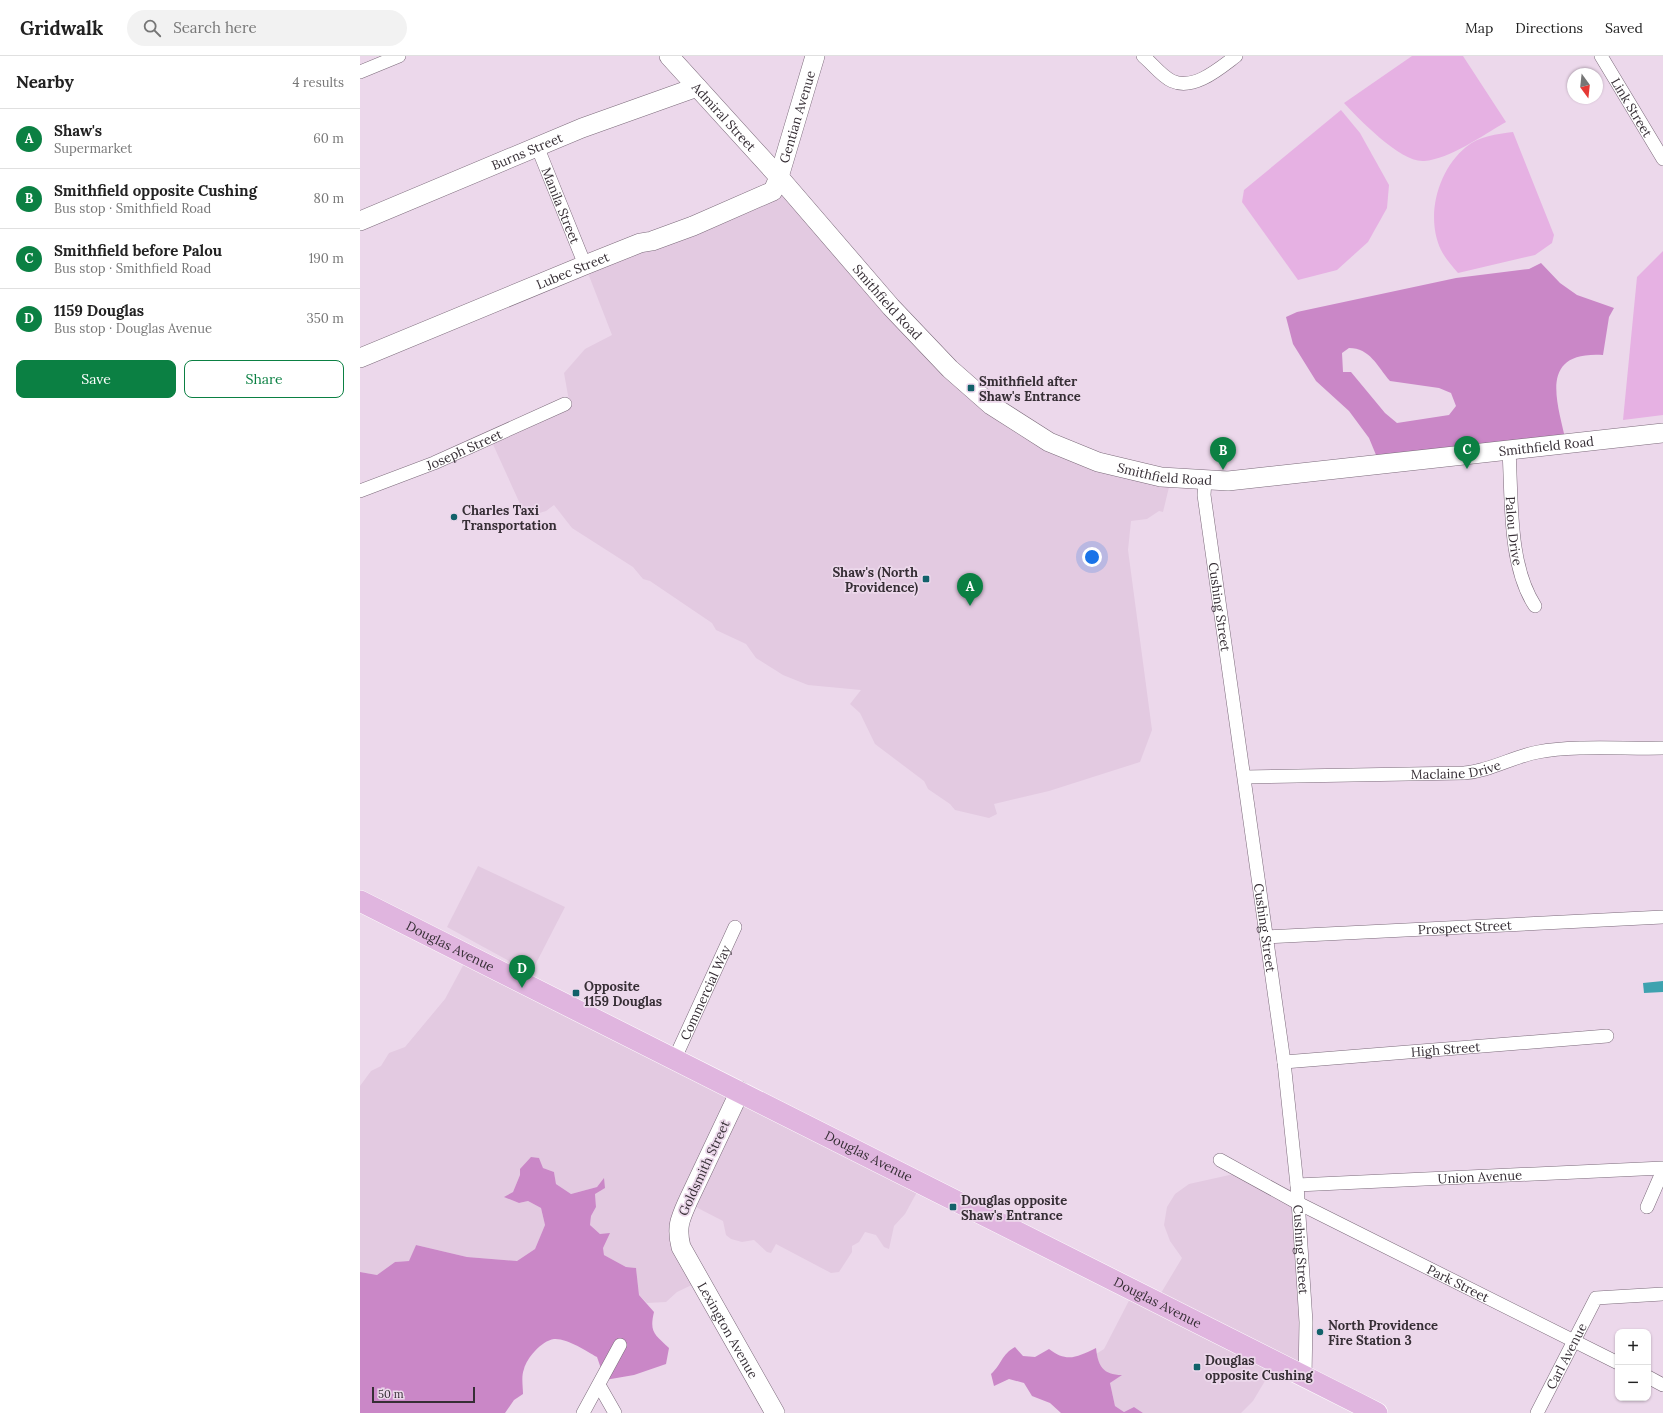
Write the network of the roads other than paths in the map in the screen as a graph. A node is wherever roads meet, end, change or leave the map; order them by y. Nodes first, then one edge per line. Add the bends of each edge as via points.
1 (399, 56) edge
2 (669, 56) edge
3 (814, 56) edge
4 (1143, 56) edge
5 (1236, 56) edge
6 (1601, 56) edge
7 (360, 72) edge
8 (697, 87) junction
9 (537, 146) junction
10 (1663, 159) edge
11 (779, 178) junction
12 (360, 221) edge
13 (585, 265) junction
14 (360, 358) edge
15 (565, 404) dead end
16 (1663, 433) edge
17 (1509, 451) junction
18 (1204, 480) junction
19 (360, 491) edge
20 (1535, 606) dead end
21 (1663, 748) edge
22 (1245, 777) junction
23 (360, 901) edge
24 (1663, 917) edge
25 (735, 927) dead end
26 (1266, 937) junction
27 (1607, 1036) dead end
28 (675, 1058) junction
29 (1284, 1062) junction
30 (740, 1091) junction
31 (1220, 1160) dead end
32 (1663, 1169) edge
33 (1296, 1185) junction
34 (1298, 1203) junction
35 (1647, 1206) dead end
36 (681, 1247) joint
37 (1663, 1294) edge
38 (1574, 1342) junction
39 (620, 1345) dead end
40 (1615, 1362) edge
41 (1305, 1377) junction
42 (1651, 1379) edge
43 (599, 1385) junction
44 (1663, 1385) edge
45 (583, 1413) edge
46 (615, 1413) edge
47 (776, 1413) edge
48 (1377, 1413) edge
49 (1536, 1413) edge

1 - 7 street
2 - 8 street, Admiral Street
3 - 11 street, Gentian Avenue
4 - 5 street via 1171,80 1189,83 1210,74
6 - 10 street, Link Street
8 - 9 street, Burns Street
8 - 11 street, Admiral Street
9 - 12 street, Burns Street
9 - 13 street, Manila Street
11 - 13 street, Lubec Street via 773,191 760,198 652,242 640,243
11 - 18 street, Smithfield Road via 950,369 991,405 1049,442 1098,462 1161,477
13 - 14 street, Lubec Street
15 - 19 street, Joseph Street via 434,463
16 - 17 street, Smithfield Road
17 - 18 street, Smithfield Road via 1290,476 1228,481
17 - 20 street, Palou Drive via 1518,568 1526,592
18 - 22 street, Cushing Street via 1220,618
21 - 22 street, Maclaine Drive via 1565,749 1537,752 1481,772
22 - 26 street, Cushing Street
23 - 28 main road, Douglas Avenue
24 - 26 street, Prospect Street
25 - 28 street, Commercial Way
26 - 29 street, Cushing Street
27 - 29 street, High Street
28 - 30 main road, Douglas Avenue
29 - 33 street, Cushing Street
30 - 36 street, Goldsmith Street via 680,1219 677,1233
30 - 41 main road, Douglas Avenue
31 - 34 street, Park Street
32 - 33 street, Union Avenue
32 - 35 street
33 - 34 street, Cushing Street
34 - 38 street, Park Street
34 - 41 street, Cushing Street via 1306,1322
36 - 47 street, Lexington Avenue
37 - 38 street, Carl Avenue via 1596,1298
38 - 40 street, Park Street
38 - 49 street, Carl Avenue
39 - 43 street
41 - 48 main road, Douglas Avenue
42 - 44 street
43 - 45 street
43 - 46 street

